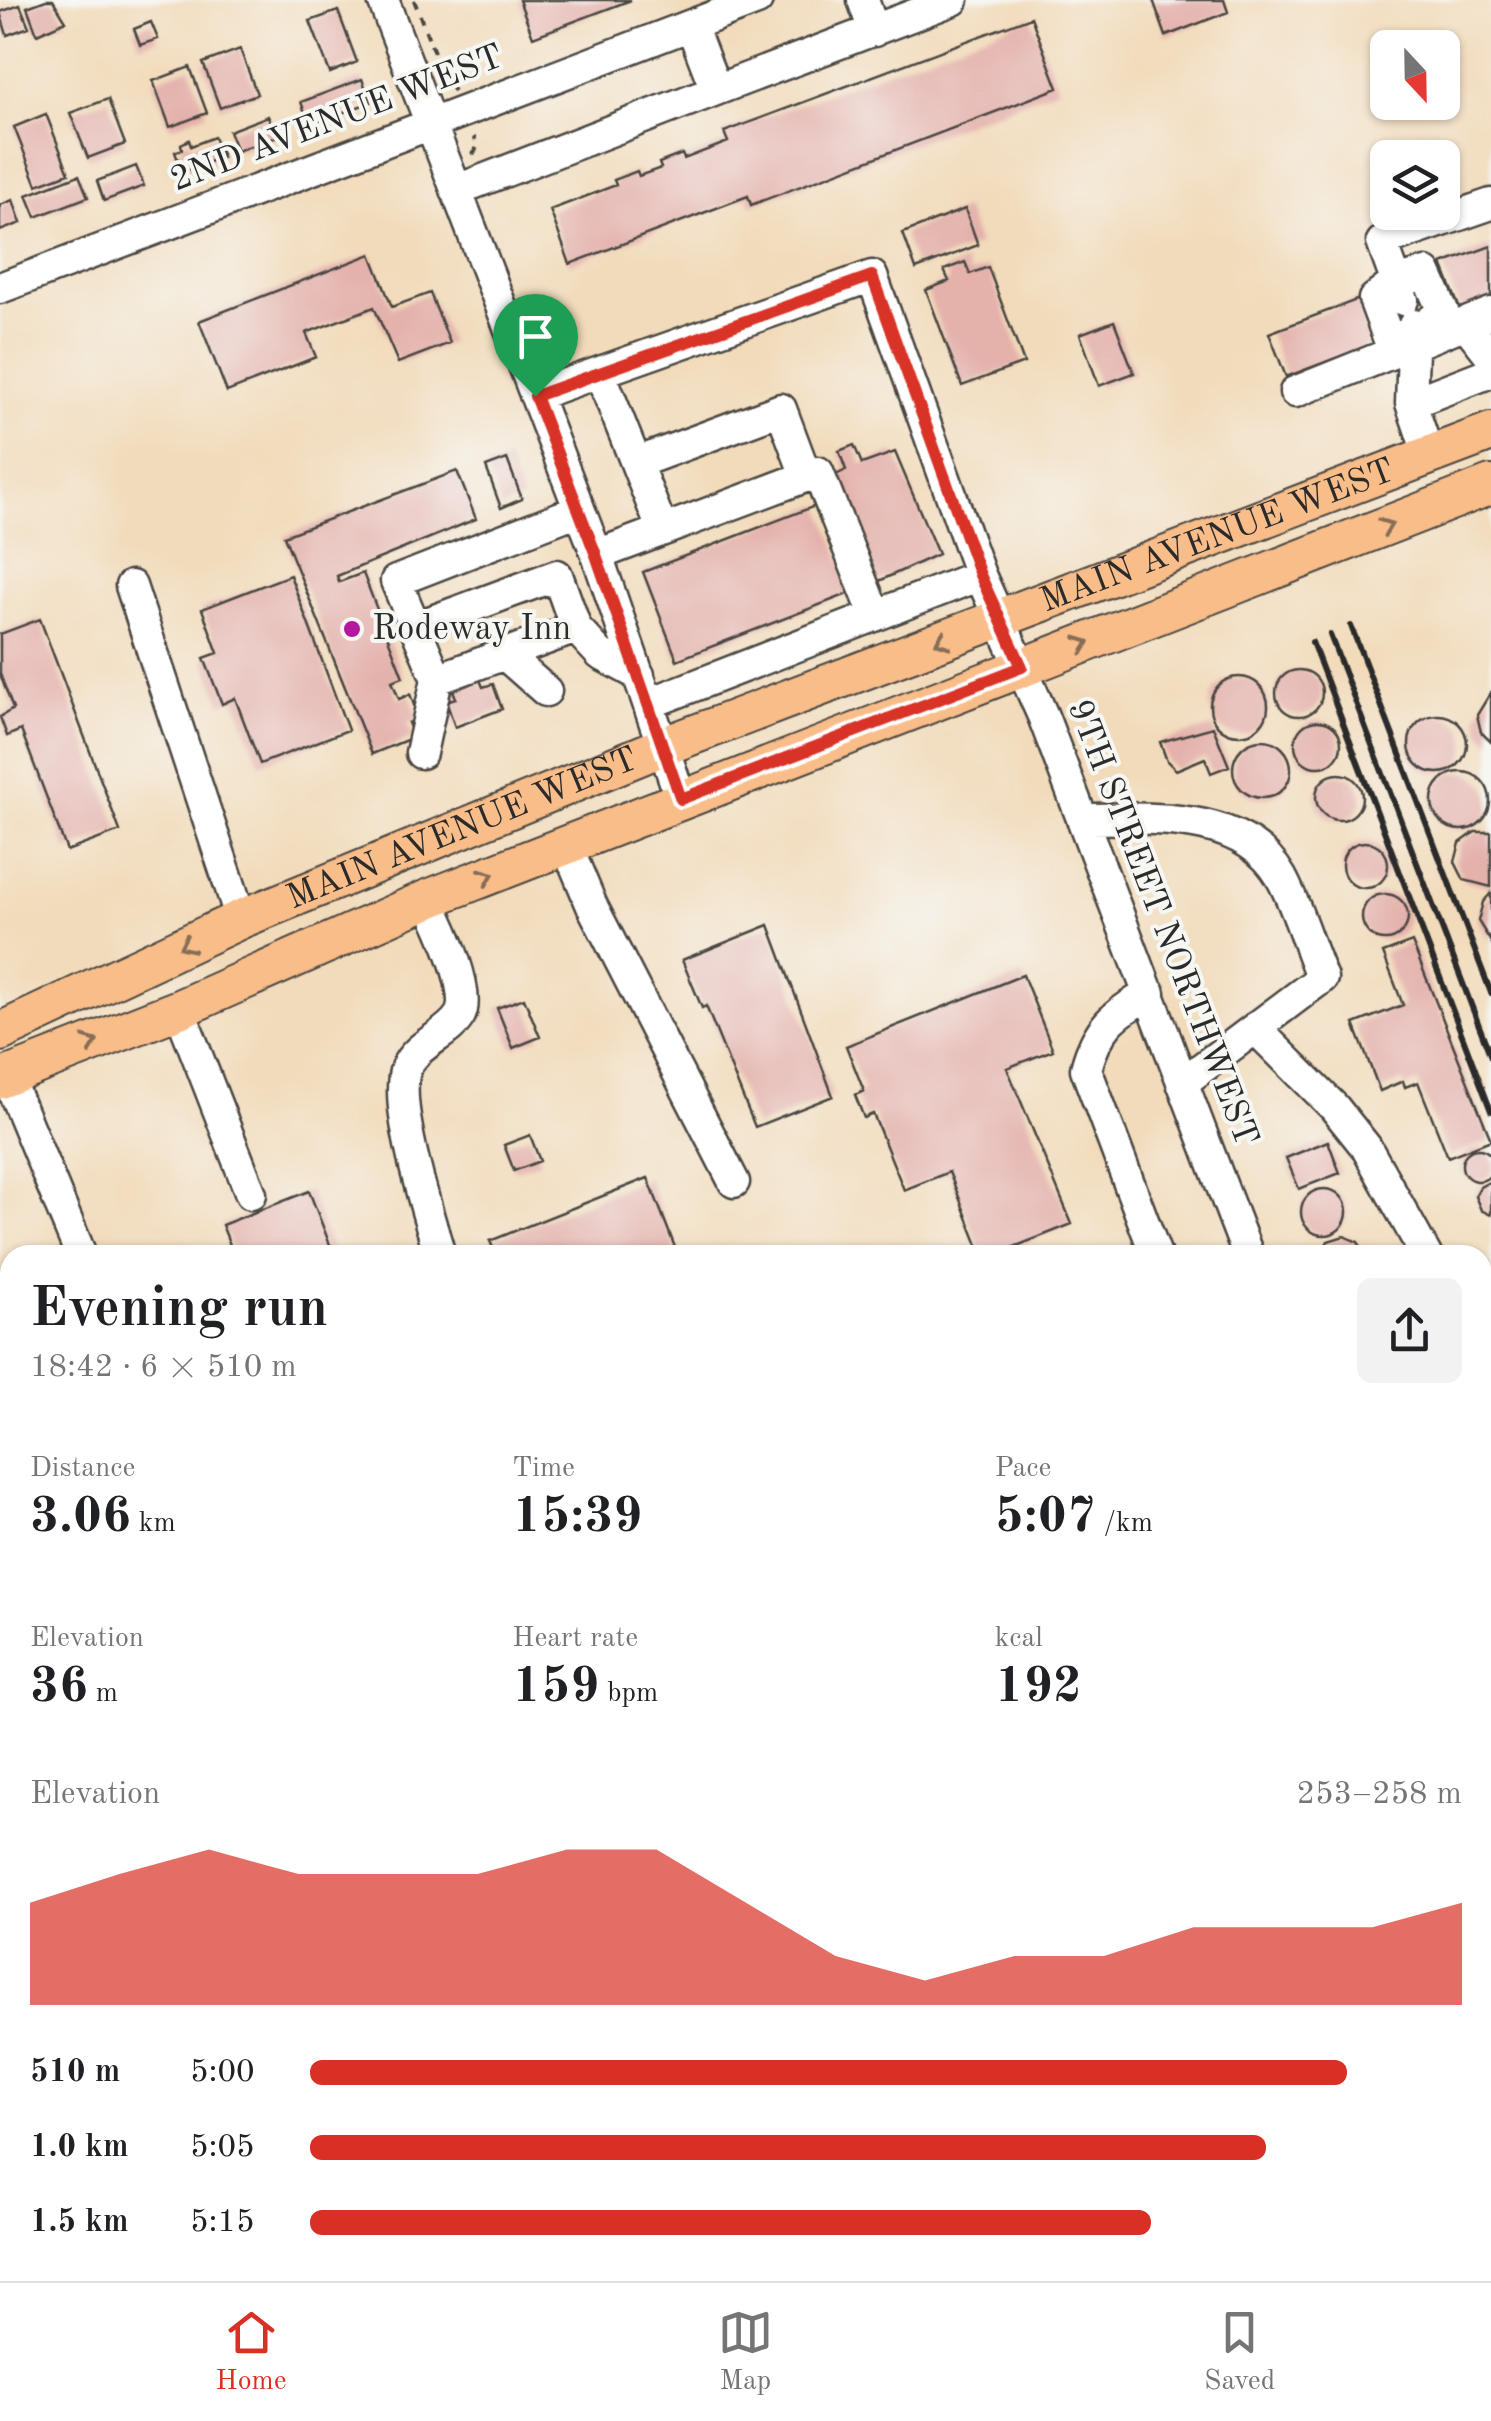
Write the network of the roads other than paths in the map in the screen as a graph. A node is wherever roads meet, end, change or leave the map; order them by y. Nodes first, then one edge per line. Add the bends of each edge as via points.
1 (384, 0) edge
2 (758, 0) edge
3 (863, 0) edge
4 (954, 0) edge
5 (691, 25) junction
6 (874, 32) junction
7 (716, 90) junction
8 (432, 121) junction
9 (457, 190) junction
10 (1491, 204) edge
11 (0, 288) edge
12 (1409, 316) junction
13 (1484, 317) edge
14 (1491, 356) edge
15 (1491, 372) edge
16 (600, 373) junction
17 (1295, 392) dead end
18 (535, 396) junction
19 (1411, 403) junction
20 (1491, 432) edge
21 (1428, 456) junction
22 (636, 463) junction
23 (806, 476) junction
24 (1491, 485) edge
25 (580, 510) junction
26 (540, 527) junction
27 (662, 529) junction
28 (596, 555) junction
29 (557, 575) junction
30 (980, 575) junction
31 (131, 586) dead end
32 (875, 615) junction
33 (1001, 620) junction
34 (416, 627) junction
35 (576, 628) junction
36 (504, 654) junction
37 (1022, 667) junction
38 (437, 679) junction
39 (644, 689) junction
40 (546, 690) dead end
41 (664, 746) junction
42 (421, 753) dead end
43 (681, 799) junction
44 (1082, 819) junction
45 (566, 844) junction
46 (428, 898) junction
47 (241, 919) junction
48 (1150, 993) junction
49 (179, 1009) junction
50 (1256, 1028) junction
51 (0, 1032) edge
52 (4, 1078) edge
53 (1182, 1083) junction
54 (734, 1182) dead end
55 (251, 1194) dead end
56 (77, 1245) edge
57 (437, 1245) edge
58 (1152, 1245) edge
59 (1241, 1245) edge
60 (1420, 1245) edge

1 - 8 street
2 - 5 street, 2ND AVENUE WEST
3 - 6 street
4 - 6 street
5 - 7 street
5 - 8 street, 2ND AVENUE WEST
6 - 7 street
7 - 9 street
8 - 9 street
8 - 11 street, 2ND AVENUE WEST
9 - 18 street
10 - 12 street via 1382,242
12 - 13 street
12 - 17 street
12 - 19 street
13 - 14 street
15 - 19 street
16 - 18 street
16 - 22 street
16 - 30 street, 9TH STREET NORTHWEST via 872,276
18 - 25 street
19 - 21 street
20 - 21 main road, MAIN AVENUE WEST
21 - 33 main road, MAIN AVENUE WEST
22 - 23 street via 781,409
22 - 27 street
23 - 27 street
23 - 32 street via 818,472
37 -> 24 main road, MAIN AVENUE WEST
25 - 26 street
25 - 28 street
26 - 29 street
26 - 34 street via 396,581
27 - 28 street
28 - 39 street
29 - 34 street
29 - 35 street
30 - 32 street
30 - 33 street, 9TH STREET NORTHWEST
31 - 47 street
32 - 39 street
33 - 37 street, 9TH STREET NORTHWEST
33 -> 41 main road, MAIN AVENUE WEST
34 - 38 street
35 - 36 street
35 - 39 street
36 - 38 street
36 - 40 street
37 - 43 main road, MAIN AVENUE WEST
37 - 44 street, 9TH STREET NORTHWEST
38 - 42 street
39 - 41 street
41 - 43 street
41 - 47 main road, MAIN AVENUE WEST
43 - 45 main road, MAIN AVENUE WEST
44 - 48 street, 9TH STREET NORTHWEST
44 - 50 street via 1187,819 1256,846 1280,876 1322,978
46 -> 45 main road, MAIN AVENUE WEST
45 - 54 street
46 - 49 main road, MAIN AVENUE WEST
46 - 57 street via 449,942 462,1005 460,1016 406,1068 415,1171
47 -> 51 main road, MAIN AVENUE WEST
48 - 53 street, 9TH STREET NORTHWEST
48 - 58 street via 1110,1016 1086,1069
52 -> 49 main road, MAIN AVENUE WEST
49 - 55 street
50 - 53 street
50 - 60 street via 1366,1147
52 - 56 street
53 - 59 street, 9TH STREET NORTHWEST

